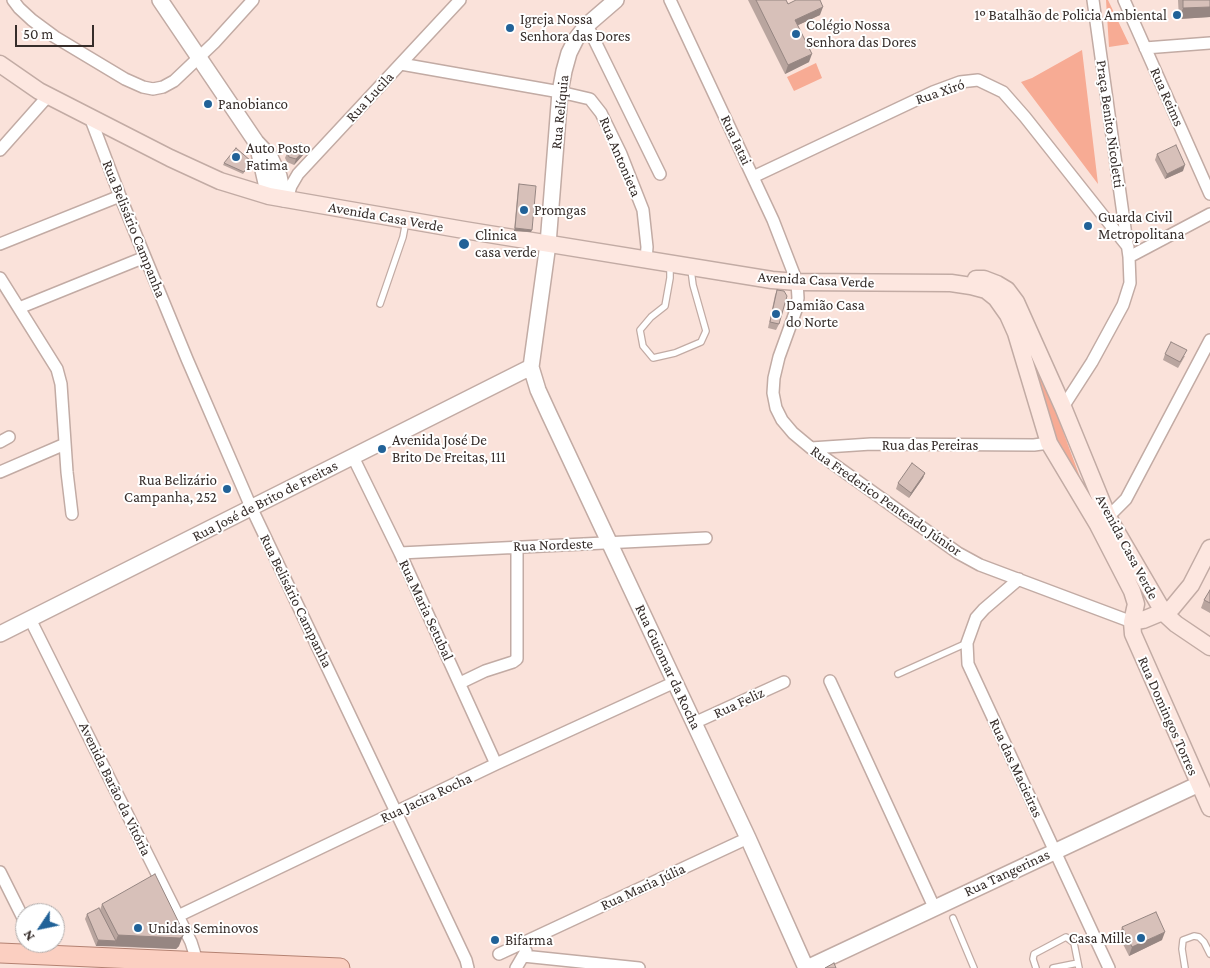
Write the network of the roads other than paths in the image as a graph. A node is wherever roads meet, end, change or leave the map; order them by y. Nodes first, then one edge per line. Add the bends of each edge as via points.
1 (13, 0) edge
2 (160, 0) edge
3 (253, 0) edge
4 (460, 0) edge
5 (616, 0) edge
6 (670, 0) edge
7 (1093, 0) edge
8 (1124, 0) edge
9 (587, 25) junction
10 (1210, 43) edge
11 (1145, 48) junction
12 (199, 57) junction
13 (0, 64) edge
14 (401, 64) junction
15 (560, 92) junction
16 (48, 96) junction
17 (90, 117) junction
18 (0, 150) edge
19 (660, 174) dead end
20 (753, 177) junction
21 (1210, 194) edge
22 (120, 196) junction
23 (280, 198) junction
24 (1210, 214) edge
25 (406, 221) junction
26 (0, 244) edge
27 (548, 244) junction
28 (1128, 252) junction
29 (146, 257) junction
30 (646, 260) junction
31 (670, 264) junction
32 (691, 268) junction
33 (1, 280) edge
34 (797, 282) junction
35 (951, 283) junction
36 (380, 304) dead end
37 (20, 308) junction
38 (1210, 340) edge
39 (531, 367) junction
40 (1063, 407) junction
41 (1049, 443) junction
42 (64, 444) junction
43 (811, 448) junction
44 (353, 457) junction
45 (0, 472) edge
46 (251, 507) junction
47 (72, 514) dead end
48 (1103, 521) junction
49 (706, 538) dead end
50 (609, 543) junction
51 (517, 547) junction
52 (1210, 548) edge
53 (400, 552) junction
54 (1019, 579) junction
55 (1164, 613) junction
56 (30, 619) junction
57 (1132, 622) junction
58 (0, 634) edge
59 (967, 643) junction
60 (1210, 647) edge
61 (898, 674) dead end
62 (830, 681) dead end
63 (675, 682) junction
64 (784, 682) dead end
65 (460, 683) junction
66 (694, 723) junction
67 (496, 764) junction
68 (1204, 781) edge
69 (1210, 808) edge
70 (396, 812) junction
71 (748, 838) junction
72 (1054, 850) junction
73 (0, 872) edge
74 (16, 903) edge
75 (934, 907) junction
76 (178, 916) junction
77 (953, 918) dead end
78 (538, 937) junction
79 (0, 953) edge
80 (499, 954) dead end
81 (1210, 954) edge
82 (26, 955) edge
83 (75, 956) junction
84 (523, 956) junction
85 (197, 961) junction
86 (1078, 966) edge
87 (60, 968) edge
88 (340, 968) edge
89 (468, 968) edge
90 (516, 968) edge
91 (639, 968) edge
92 (806, 968) edge
93 (974, 968) edge
94 (1036, 968) edge
95 (1054, 968) edge
96 (1109, 968) edge
97 (1185, 968) edge

1 - 12 street via 32,20 56,37 143,87 153,89 174,82
2 - 12 street
3 - 12 street
4 - 14 street, Rua Lucila
5 - 9 street, Rua Relíquia
6 - 20 street, Rua Iatai
7 - 28 street, Praça Benito Nicoletti
8 - 11 street, Rua Reims
9 - 15 street, Rua Relíquia via 569,53
9 - 19 street
10 - 11 street
11 - 21 street, Rua Reims
12 - 23 street via 274,164 279,176
13 - 16 main road, Avenida Casa Verde
14 - 15 street, Rua Antonieta
14 - 23 street, Rua Lucila via 298,174
15 - 27 street, Rua Relíquia
15 - 30 street, Rua Antonieta via 590,99 601,113 643,210
16 - 17 main road, Avenida Casa Verde
16 - 18 street
17 - 22 street, Rua Belisário Campanha
17 - 23 main road, Avenida Casa Verde via 220,181
20 - 28 street, Rua Xiró via 932,92 960,82 978,80 1003,92 1025,117
20 - 34 street, Rua Iatai
22 - 26 street
22 - 29 street, Rua Belisário Campanha
23 - 25 main road, Avenida Casa Verde
24 - 28 street
25 - 27 main road, Avenida Casa Verde
25 - 36 lane
27 - 30 main road, Avenida Casa Verde
27 - 39 street, Rua Relíquia
28 - 40 street, Praça Benito Nicoletti via 1130,283 1123,305
29 - 37 street
29 - 46 street, Rua Belisário Campanha
30 - 31 main road, Avenida Casa Verde
31 - 32 main road, Avenida Casa Verde
31 - 32 lane via 665,306 640,330 643,346 653,358 701,342 706,331
32 - 34 main road, Avenida Casa Verde
33 - 37 street
34 - 35 main road, Avenida Casa Verde
34 - 43 street, Rua Frederico Penteado Júnior via 796,310 779,357 773,393 782,420
35 - 40 main road, Avenida Casa Verde via 984,279 1007,290 1022,314
35 - 41 main road, Avenida Casa Verde via 986,290 1008,315
37 - 42 street via 57,369 62,393
38 - 48 street via 1126,499
39 - 44 street, Rua José de Brito de Freitas
39 - 50 street, Rua Guiomar da Rocha via 545,406
40 - 48 main road, Avenida Casa Verde
41 - 43 street, Rua das Pereiras via 871,444
41 - 48 main road, Avenida Casa Verde
42 - 45 street
42 - 47 street
43 - 54 street, Rua Frederico Penteado Júnior via 958,553
44 - 46 street, Rua José de Brito de Freitas
44 - 53 street, Rua Maria Setubal
46 - 56 street, Rua José de Brito de Freitas
46 - 70 street, Rua Belisário Campanha
48 - 55 main road, Avenida Casa Verde
48 - 57 main road, Avenida Casa Verde via 1136,604
49 - 50 street, Rua Nordeste
50 - 51 street, Rua Nordeste
50 - 63 street, Rua Guiomar da Rocha
51 - 53 street, Rua Nordeste
51 - 65 street via 517,659
52 - 55 main road via 1182,598
53 - 65 street, Rua Maria Setubal
54 - 57 street, Rua Frederico Penteado Júnior
54 - 59 street, Rua das Macieiras via 976,618
55 - 57 main road
55 - 60 main road, Avenida Casa Verde
56 - 58 street, Rua José de Brito de Freitas
56 - 76 street, Avenida Barão da Vitória
57 - 68 main road, Rua Domingos Torres via 1133,634
59 - 61 lane
59 - 72 street, Rua das Macieiras via 968,664
62 - 75 street
63 - 66 street, Rua Guiomar da Rocha
63 - 67 street, Rua Jacira Rocha
64 - 66 street, Rua Feliz
65 - 67 street, Rua Maria Setubal
66 - 71 street, Rua Guiomar da Rocha
67 - 70 street, Rua Jacira Rocha
68 - 69 main road, Rua Domingos Torres
68 - 72 street, Rua Tangerinas
70 - 76 street, Rua Jacira Rocha
70 - 89 street, Rua Belisário Campanha
71 - 78 street, Rua Maria Júlia
71 - 92 street, Rua Guiomar da Rocha
72 - 75 street, Rua Tangerinas
72 - 96 street, Rua das Macieiras
73 - 74 street
75 - 92 street, Rua Tangerinas
76 - 85 street, Avenida Barão da Vitória
77 - 93 lane
78 - 80 street, Rua Maria Júlia
78 - 84 street, Rua Maria Júlia
79 - 82 main road
81 - 97 lane via 1199,937 1183,940
82 - 83 main road
83 - 85 main road
83 - 87 main road
84 - 90 street, Rua Maria Júlia
84 - 91 street
85 - 88 main road
86 - 94 lane via 1074,943 1066,937 1034,954
86 - 95 lane

